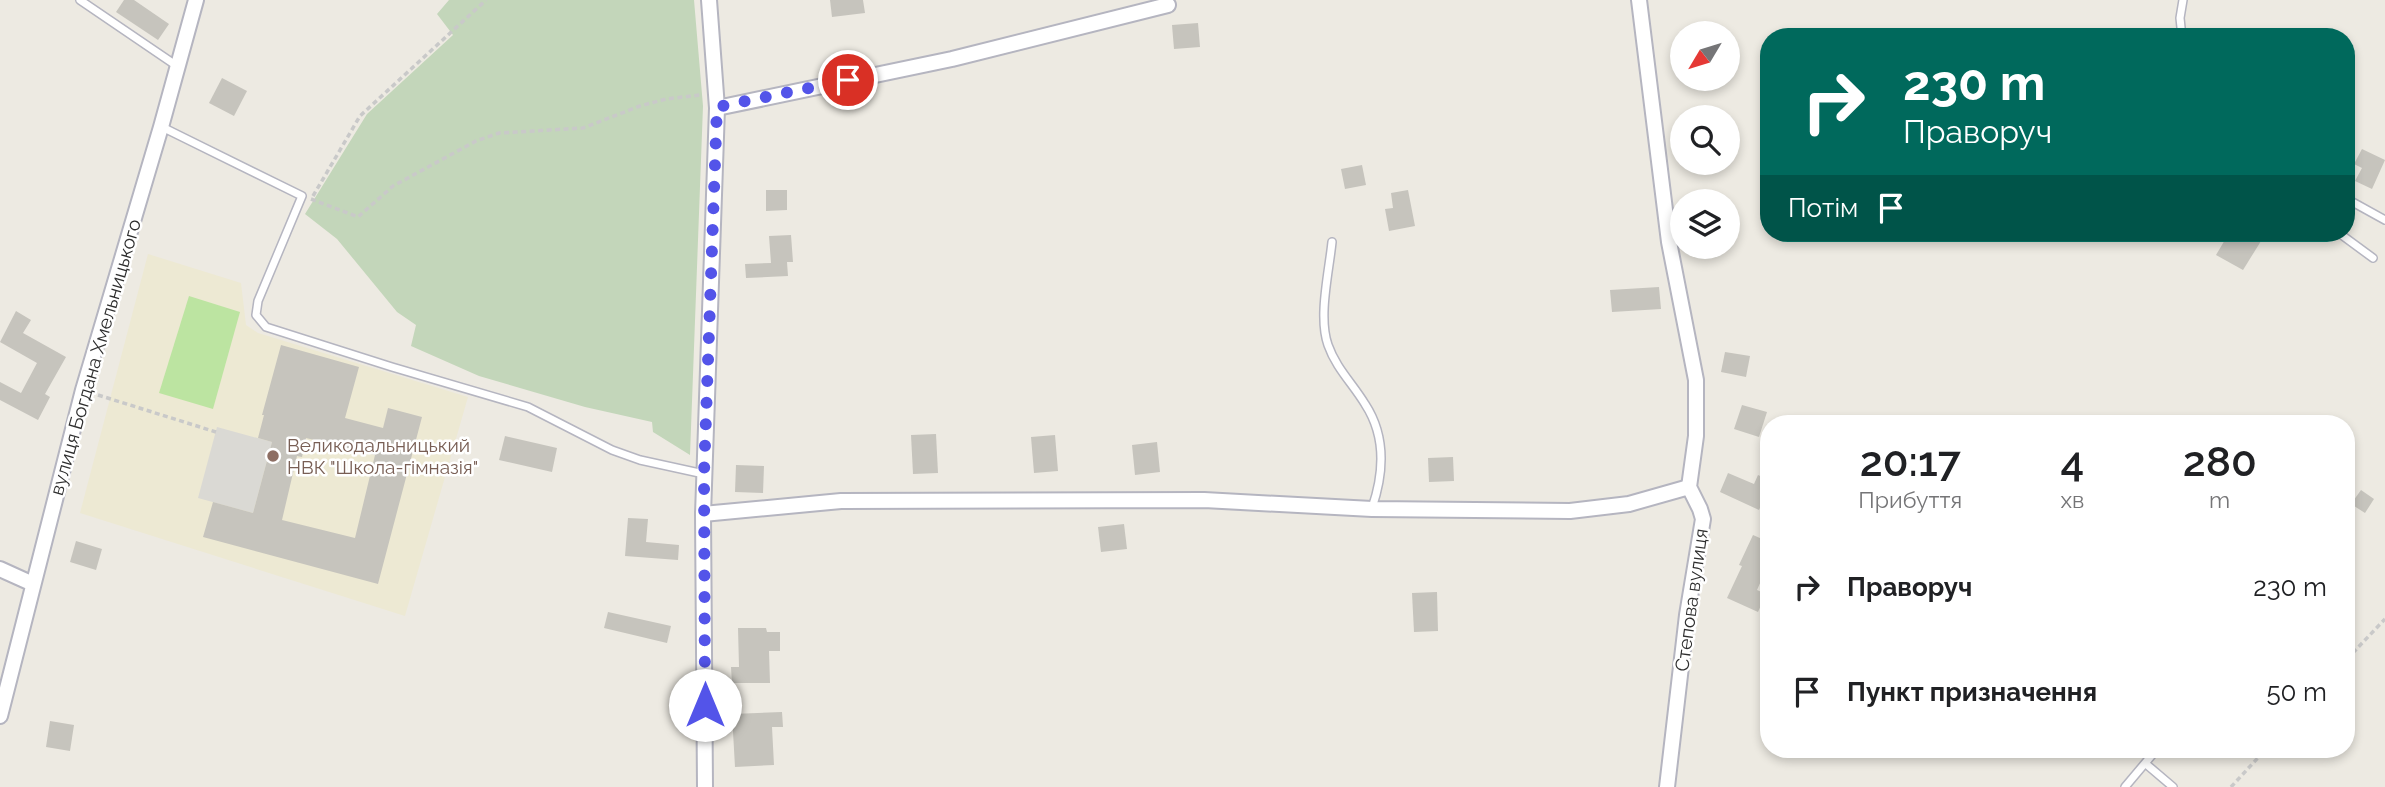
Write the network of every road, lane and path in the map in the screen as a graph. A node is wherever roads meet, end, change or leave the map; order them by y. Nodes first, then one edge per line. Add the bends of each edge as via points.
1 (80, 0) edge
2 (195, 0) edge
3 (486, 0) edge
4 (709, 0) edge
5 (1639, 0) edge
6 (2183, 0) edge
7 (1168, 5) dead end
8 (2181, 28) edge
9 (177, 66) junction
10 (717, 101) junction
11 (161, 127) junction
12 (302, 196) junction
13 (311, 199) junction
14 (2355, 203) edge
15 (2385, 220) edge
16 (1332, 242) dead end
17 (2351, 242) edge
18 (2373, 258) dead end
19 (83, 390) junction
20 (216, 432) dead end
21 (704, 474) junction
22 (1689, 487) junction
23 (1372, 509) junction
24 (704, 514) junction
25 (0, 569) edge
26 (33, 584) junction
27 (2385, 619) edge
28 (2355, 651) edge
29 (0, 716) edge
30 (2150, 758) edge
31 (2258, 758) edge
32 (2146, 764) junction
33 (705, 787) edge
34 (1667, 787) edge
35 (2124, 787) edge
36 (2173, 787) edge
37 (2231, 787) edge

1 - 9 lane
2 - 9 street, вулиця Богдана Хмельницького
3 - 13 path via 360,116
4 - 10 street
5 - 22 street via 1669,242 1696,380 1696,436
6 - 8 lane
7 - 10 street via 952,59
9 - 11 street, вулиця Богдана Хмельницького
10 - 13 path via 666,99 583,128 499,133 393,186 358,217
10 - 21 street
11 - 12 lane
11 - 19 street, вулиця Богдана Хмельницького
12 - 13 path
12 - 21 lane via 258,301 256,315 266,327 528,407 631,457
14 - 15 lane
16 - 23 lane via 1325,329 1333,356 1366,404 1378,436 1381,472
17 - 18 lane
19 - 20 path
19 - 26 street, вулиця Богдана Хмельницького
21 - 24 street
22 - 23 street via 1629,504 1570,511
22 - 34 street, Степова вулиця via 1703,519
23 - 24 street via 1204,500 855,501
24 - 33 street
25 - 26 street
26 - 29 street, вулиця Богдана Хмельницького
27 - 28 path
30 - 32 lane
31 - 37 path
32 - 35 lane
32 - 36 lane

